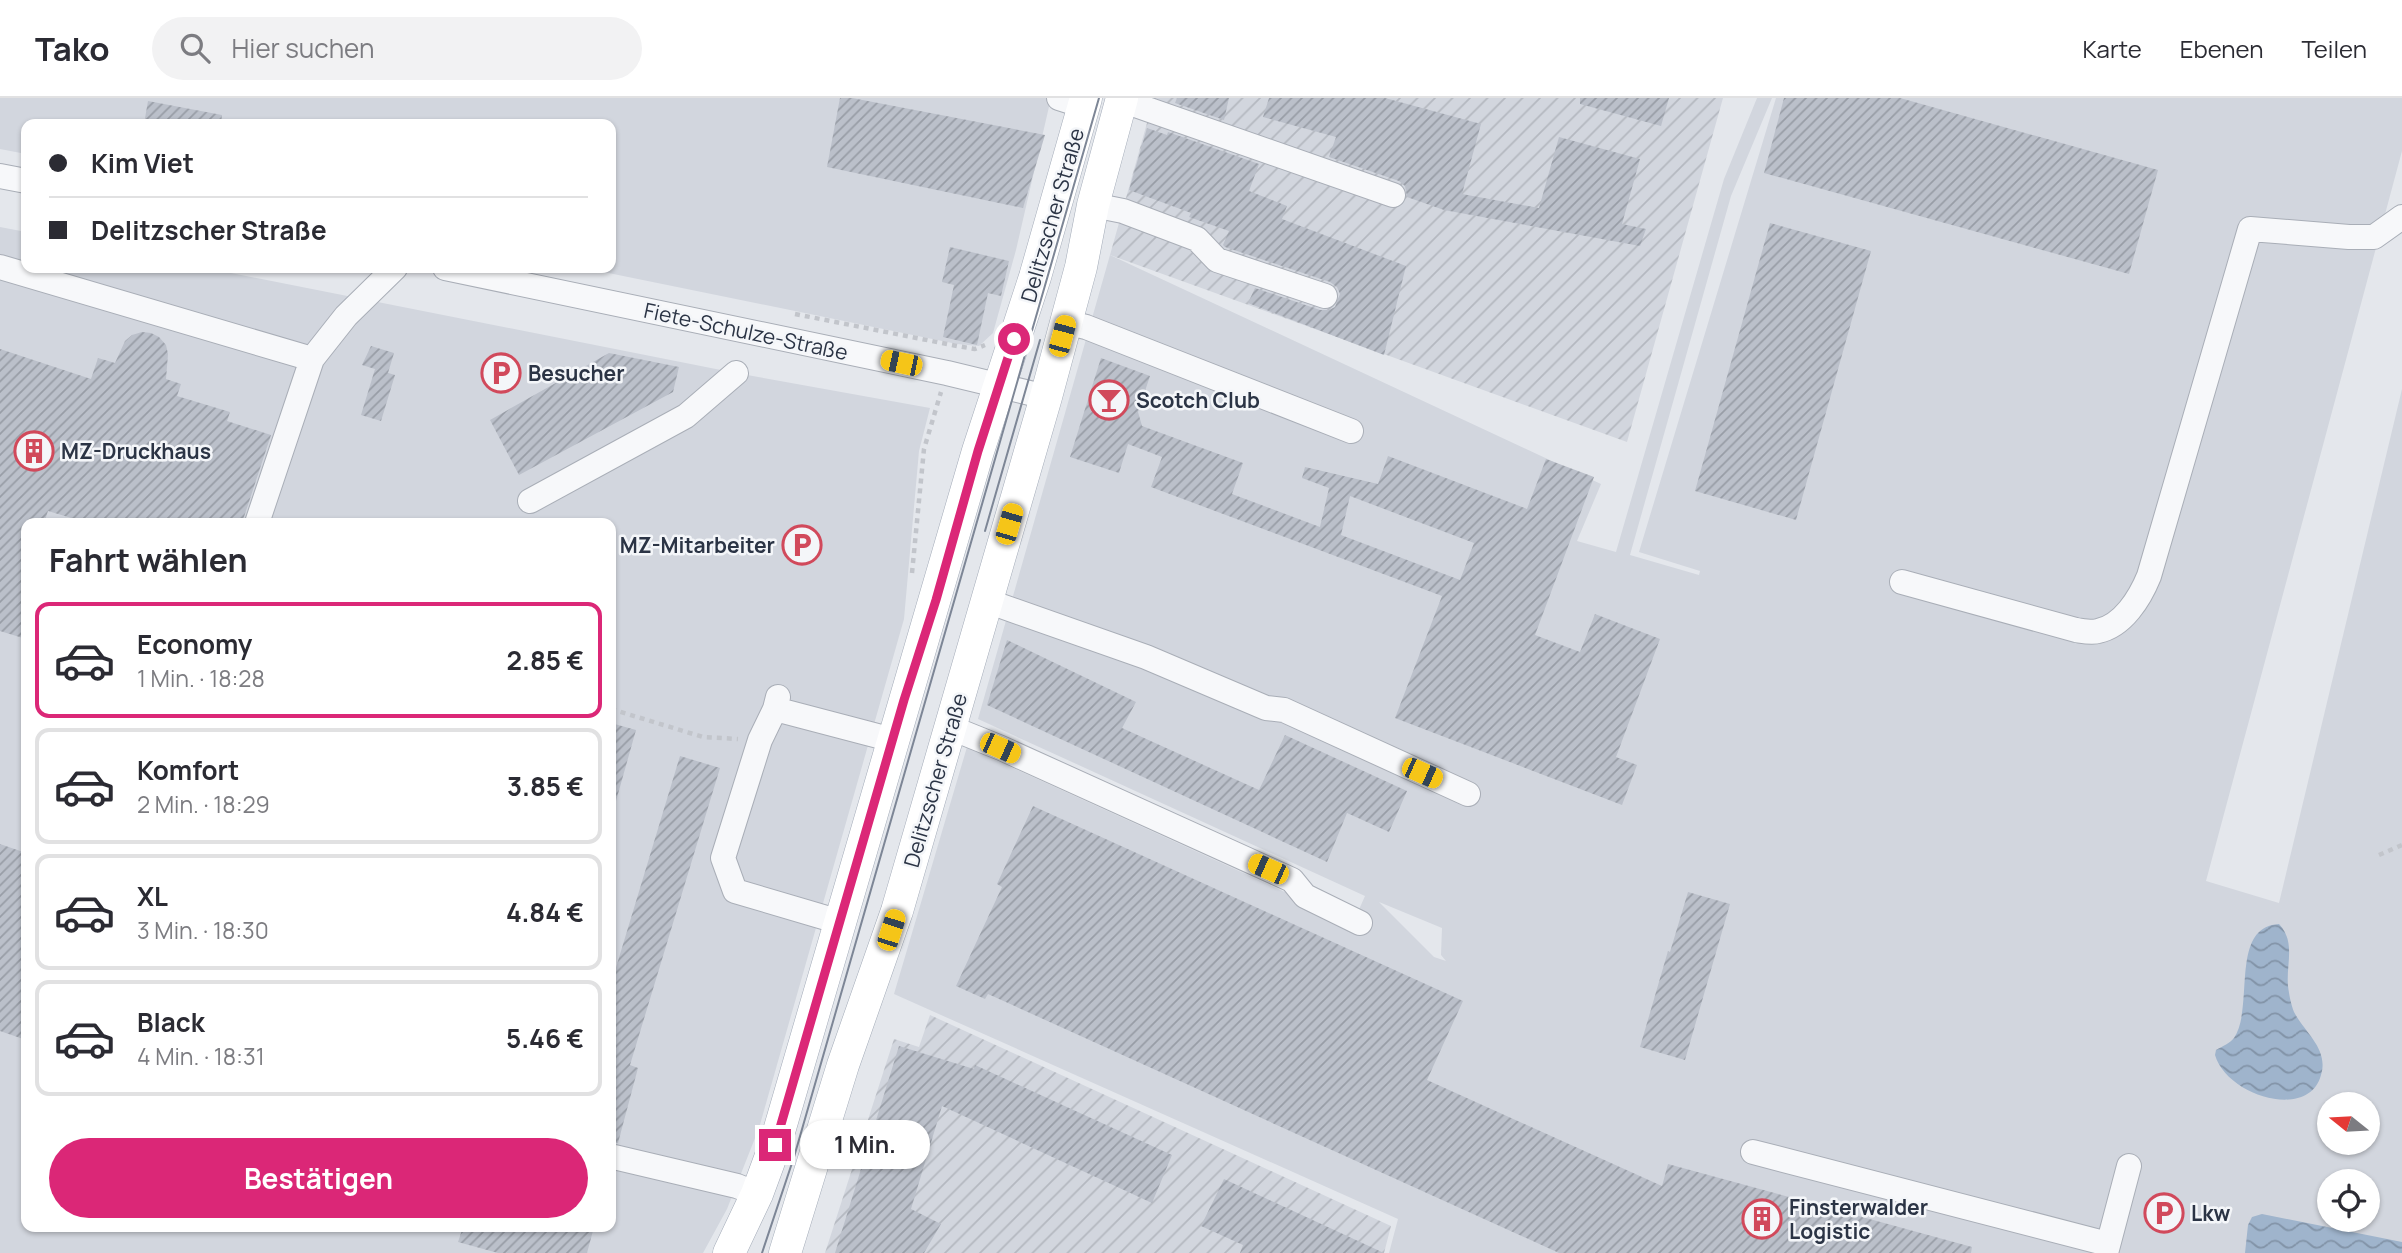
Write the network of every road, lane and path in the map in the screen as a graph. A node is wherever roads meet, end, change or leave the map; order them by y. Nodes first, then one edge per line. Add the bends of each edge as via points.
1 (1121, 99) edge
2 (1076, 101) edge
3 (0, 176) edge
4 (21, 180) edge
5 (1393, 195) dead end
6 (1093, 205) junction
7 (2402, 217) edge
8 (0, 267) edge
9 (391, 273) edge
10 (469, 273) edge
11 (1325, 296) dead end
12 (1065, 322) junction
13 (957, 346) dead end
14 (312, 359) junction
15 (736, 373) dead end
16 (947, 373) junction
17 (999, 385) junction
18 (1046, 397) junction
19 (1351, 432) dead end
20 (530, 501) dead end
21 (259, 518) edge
22 (911, 579) dead end
23 (1902, 582) dead end
24 (987, 601) junction
25 (616, 711) edge
26 (949, 727) junction
27 (760, 740) junction
28 (893, 740) junction
29 (1468, 794) dead end
30 (2402, 845) edge
31 (2379, 856) dead end
32 (840, 922) junction
33 (1360, 923) dead end
34 (1754, 1152) dead end
35 (616, 1157) edge
36 (2129, 1166) dead end
37 (757, 1194) junction
38 (2107, 1248) edge
39 (729, 1253) edge
40 (785, 1253) edge

1 - 5 street
1 - 6 main road, Delitzscher Straße
2 - 17 main road, Delitzscher Straße via 1035,277
3 - 4 street
6 - 11 street via 1123,211 1197,239 1217,260
6 - 12 main road, Delitzscher Straße
7 - 23 street via 2374,237 2250,229 2142,595 2113,625 2096,632 2076,630
8 - 14 street
9 - 14 street via 346,316
10 - 16 street, Fiete-Schulze-Straße
12 - 18 main road, Delitzscher Straße
12 - 19 street
13 - 16 path
14 - 21 street
15 - 20 street via 686,416
16 - 17 street, Fiete-Schulze-Straße
16 - 22 path via 924,449
17 - 18 street, Fiete-Schulze-Straße
17 - 28 main road, Delitzscher Straße
18 - 24 main road, Delitzscher Straße
24 - 26 main road, Delitzscher Straße
24 - 29 street via 1146,657 1266,708 1284,710
25 - 27 path via 703,737
26 - 33 street via 1292,880 1305,896
26 - 40 main road, Delitzscher Straße via 897,911
27 - 28 street via 777,703
27 - 32 street via 723,858 735,891
28 - 32 main road, Delitzscher Straße
30 - 31 path
32 - 37 main road, Delitzscher Straße
34 - 38 street
35 - 37 street
36 - 38 street
37 - 39 main road, Delitzscher Straße

